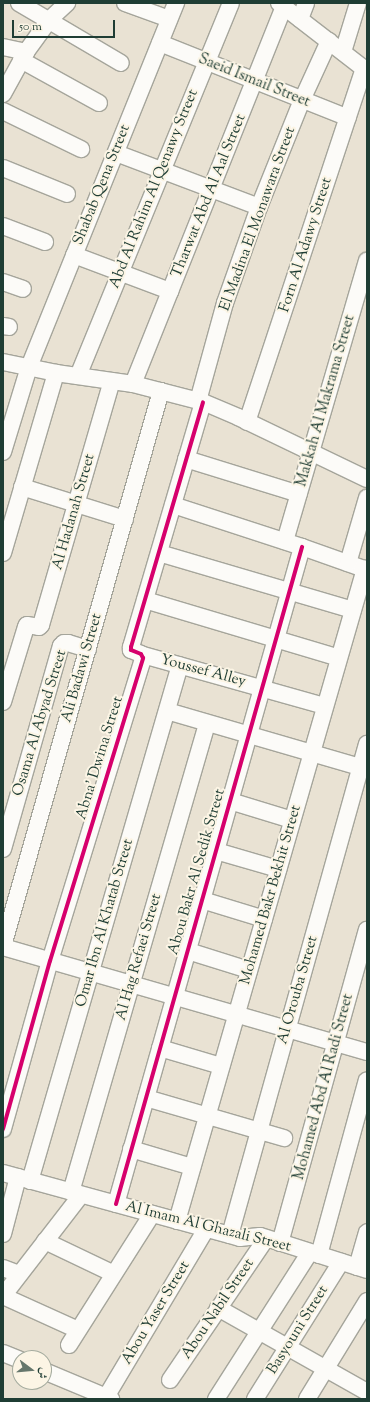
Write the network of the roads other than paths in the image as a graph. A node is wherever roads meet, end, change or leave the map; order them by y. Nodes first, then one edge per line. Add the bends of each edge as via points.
1 (19, 3) edge
2 (66, 3) edge
3 (125, 3) edge
4 (176, 3) edge
5 (231, 3) edge
6 (306, 3) edge
7 (358, 3) edge
8 (282, 5) edge
9 (169, 19) junction
10 (300, 19) junction
11 (49, 20) junction
12 (329, 41) junction
13 (160, 43) junction
14 (3, 47) edge
15 (343, 52) junction
16 (24, 56) junction
17 (207, 62) junction
18 (121, 63) dead end
19 (366, 70) edge
20 (254, 81) junction
21 (3, 94) edge
22 (302, 100) junction
23 (99, 103) dead end
24 (3, 111) edge
25 (348, 118) junction
26 (81, 149) dead end
27 (116, 152) junction
28 (3, 168) edge
29 (162, 170) junction
30 (211, 189) junction
31 (67, 194) dead end
32 (259, 207) junction
33 (3, 226) edge
34 (45, 242) dead end
35 (74, 256) junction
36 (367, 261) edge
37 (120, 273) junction
38 (3, 282) edge
39 (23, 289) dead end
40 (170, 291) junction
41 (3, 362) edge
42 (29, 367) junction
43 (56, 373) junction
44 (78, 376) junction
45 (112, 381) junction
46 (133, 384) junction
47 (161, 391) junction
48 (201, 401) junction
49 (247, 422) junction
50 (3, 452) edge
51 (311, 453) junction
52 (186, 459) junction
53 (367, 479) edge
54 (22, 487) junction
55 (299, 494) junction
56 (367, 498) edge
57 (77, 504) junction
58 (173, 505) junction
59 (125, 518) junction
60 (285, 541) junction
61 (302, 547) junction
62 (3, 553) edge
63 (159, 553) junction
64 (348, 563) junction
65 (366, 570) edge
66 (290, 591) junction
67 (145, 600) junction
68 (353, 610) junction
69 (276, 639) junction
70 (88, 649) junction
71 (143, 655) junction
72 (339, 658) junction
73 (180, 665) junction
74 (262, 688) junction
75 (3, 702) edge
76 (325, 706) junction
77 (167, 711) junction
78 (207, 723) junction
79 (249, 735) junction
80 (367, 744) edge
81 (312, 753) junction
82 (364, 769) edge
83 (230, 801) junction
84 (292, 820) junction
85 (3, 849) edge
86 (216, 851) junction
87 (278, 869) junction
88 (202, 900) junction
89 (264, 919) junction
90 (367, 930) edge
91 (3, 947) edge
92 (188, 951) junction
93 (50, 961) junction
94 (249, 970) junction
95 (91, 973) junction
96 (131, 984) junction
97 (175, 997) junction
98 (236, 1014) junction
99 (287, 1029) junction
100 (336, 1043) junction
101 (160, 1048) junction
102 (367, 1052) edge
103 (222, 1066) junction
104 (367, 1080) edge
105 (146, 1098) junction
106 (207, 1116) junction
107 (3, 1129) edge
108 (259, 1131) junction
109 (284, 1138) dead end
110 (131, 1149) junction
111 (192, 1167) junction
112 (3, 1173) edge
113 (24, 1179) junction
114 (76, 1193) junction
115 (116, 1204) junction
116 (152, 1214) junction
117 (177, 1221) junction
118 (206, 1229) junction
119 (367, 1232) edge
120 (3, 1234) edge
121 (230, 1235) junction
122 (45, 1241) junction
123 (273, 1241) junction
124 (314, 1254) junction
125 (341, 1262) junction
126 (3, 1268) edge
127 (362, 1268) edge
128 (19, 1274) junction
129 (114, 1274) junction
130 (3, 1296) edge
131 (367, 1301) edge
132 (218, 1308) junction
133 (78, 1330) junction
134 (260, 1331) junction
135 (69, 1345) dead end
136 (288, 1347) junction
137 (326, 1369) junction
138 (52, 1373) edge
139 (170, 1380) dead end
140 (367, 1392) edge
141 (109, 1398) edge
142 (216, 1399) edge
143 (255, 1399) edge
144 (307, 1399) edge

1 - 11 street
2 - 11 street
3 - 9 street
4 - 9 street, Shabab Qena Street
5 - 17 street, Abd Al Rahim Al Qenawy Street
6 - 10 street
7 - 15 street
8 - 10 street
8 - 20 street, Tharwat Abd Al Aal Street
9 - 13 street, Shabab Qena Street
10 - 12 street
11 - 16 street
11 - 18 street
12 - 15 street
12 - 22 street, El Madina El Monawara Street
13 - 17 street, Saeid Ismail Street
13 - 27 street, Shabab Qena Street
14 - 16 street
15 - 19 street
16 - 21 street
16 - 23 street
17 - 20 street, Saeid Ismail Street
17 - 29 street, Abd Al Rahim Al Qenawy Street
19 - 25 street, Forn Al Adawy Street
20 - 22 street, Saeid Ismail Street
20 - 30 street, Tharwat Abd Al Aal Street
22 - 25 street, Saeid Ismail Street
22 - 32 street, El Madina El Monawara Street
24 - 26 street
25 - 49 street, Forn Al Adawy Street
27 - 29 street
27 - 35 street, Shabab Qena Street
28 - 31 street
29 - 30 street
29 - 37 street, Abd Al Rahim Al Qenawy Street
30 - 32 street
30 - 40 street, Tharwat Abd Al Aal Street
32 - 48 street, El Madina El Monawara Street via 226,303
33 - 34 street
35 - 37 street
35 - 42 street, Shabab Qena Street
36 - 51 street, Makkah Al Makrama Street
37 - 40 street
37 - 44 street, Abd Al Rahim Al Qenawy Street
38 - 39 street
40 - 46 street, Tharwat Abd Al Aal Street
41 - 42 street
42 - 43 street
42 - 50 street, Shabab Qena Street
43 - 44 street
43 - 54 street
44 - 45 street
45 - 46 street
45 - 57 street, Al Hadanah Street
46 - 47 street
47 - 48 street
47 - 59 street, Ali Badawi Street
48 - 49 street
48 - 52 street
49 - 51 street
51 - 53 street
51 - 55 street, Makkah Al Makrama Street
52 - 55 street
52 - 58 street
54 - 57 street
54 - 62 street
55 - 60 street, Makkah Al Makrama Street
56 - 64 street
57 - 59 street
57 - 75 street, Al Hadanah Street via 41,624 39,627 26,627
58 - 60 street
58 - 63 street
59 - 70 street, Ali Badawi Street
60 - 61 street
61 - 64 street
61 - 66 street, Abou Bakr Al Sedik Street
63 - 66 street
63 - 67 street
64 - 65 street
65 - 68 street, Mohamed Bakr Bekhit Street
66 - 68 street
66 - 69 street, Abou Bakr Al Sedik Street
67 - 69 street
67 - 71 street via 130,648
68 - 72 street, Mohamed Bakr Bekhit Street
69 - 72 street
69 - 74 street, Abou Bakr Al Sedik Street
70 - 85 street, Osama Al Abyad Street via 68,643 61,646
70 - 91 street, Ali Badawi Street
71 - 73 street, Youssef Alley
71 - 93 street, Abna' Dwina Street
72 - 76 street, Mohamed Bakr Bekhit Street
73 - 74 street, Youssef Alley
73 - 77 street, Omar Ibn Al Khatab Street
74 - 76 street, Youssef Alley
74 - 79 street, Abou Bakr Al Sedik Street
76 - 81 street, Mohamed Bakr Bekhit Street
77 - 78 street
77 - 95 street, Omar Ibn Al Khatab Street
78 - 79 street
78 - 96 street, Al Hag Refaei Street
79 - 81 street
79 - 83 street, Abou Bakr Al Sedik Street
80 - 82 street, Al Orouba Street
81 - 82 street
81 - 84 street, Mohamed Bakr Bekhit Street
82 - 99 street, Al Orouba Street
83 - 84 street
83 - 86 street, Abou Bakr Al Sedik Street
84 - 87 street, Mohamed Bakr Bekhit Street
86 - 87 street
86 - 88 street, Abou Bakr Al Sedik Street
87 - 89 street, Mohamed Bakr Bekhit Street
88 - 89 street
88 - 92 street, Abou Bakr Al Sedik Street
89 - 94 street, Mohamed Bakr Bekhit Street
90 - 100 street, Mohamed Abd Al Radi Street
91 - 93 street
92 - 94 street
92 - 97 street, Abou Bakr Al Sedik Street
93 - 95 street
93 - 107 street, Abna' Dwina Street
94 - 98 street, Mohamed Bakr Bekhit Street
95 - 96 street
95 - 113 street, Omar Ibn Al Khatab Street
96 - 97 street
96 - 114 street, Al Hag Refaei Street
97 - 98 street
97 - 101 street, Abou Bakr Al Sedik Street
98 - 99 street
98 - 103 street, Mohamed Bakr Bekhit Street
99 - 100 street
99 - 108 street, Al Orouba Street
100 - 102 street
100 - 123 street, Mohamed Abd Al Radi Street
101 - 103 street
101 - 105 street, Abou Bakr Al Sedik Street
103 - 106 street, Mohamed Bakr Bekhit Street
104 - 124 street
105 - 106 street
105 - 110 street, Abou Bakr Al Sedik Street
106 - 108 street
106 - 111 street, Mohamed Bakr Bekhit Street
108 - 109 street
108 - 121 street, Al Orouba Street
110 - 111 street
110 - 115 street, Abou Bakr Al Sedik Street
111 - 117 street, Mohamed Bakr Bekhit Street
112 - 113 street, Al Imam Al Ghazali Street
113 - 114 street, Al Imam Al Ghazali Street
113 - 120 street, Omar Ibn Al Khatab Street
114 - 115 street, Al Imam Al Ghazali Street
114 - 122 street
115 - 116 street, Al Imam Al Ghazali Street
116 - 117 street, Al Imam Al Ghazali Street
116 - 129 street
117 - 118 street, Al Imam Al Ghazali Street
118 - 121 street, Al Imam Al Ghazali Street
118 - 141 street, Abou Yaser Street
119 - 127 street
121 - 123 street, Al Imam Al Ghazali Street via 240,1238 260,1236
122 - 128 street
122 - 129 street
123 - 124 street, Al Imam Al Ghazali Street
123 - 132 street, Abou Nabil Street
124 - 125 street, Al Imam Al Ghazali Street
124 - 134 street
125 - 127 street, Al Imam Al Ghazali Street
125 - 136 street, Basyouni Street
126 - 128 street
128 - 130 street
129 - 133 street
130 - 133 street
131 - 137 street
132 - 134 street
132 - 139 street, Abou Nabil Street
133 - 135 street
134 - 136 street
134 - 142 street
136 - 137 street
136 - 143 street, Basyouni Street
137 - 140 street
137 - 144 street
138 - 141 street

